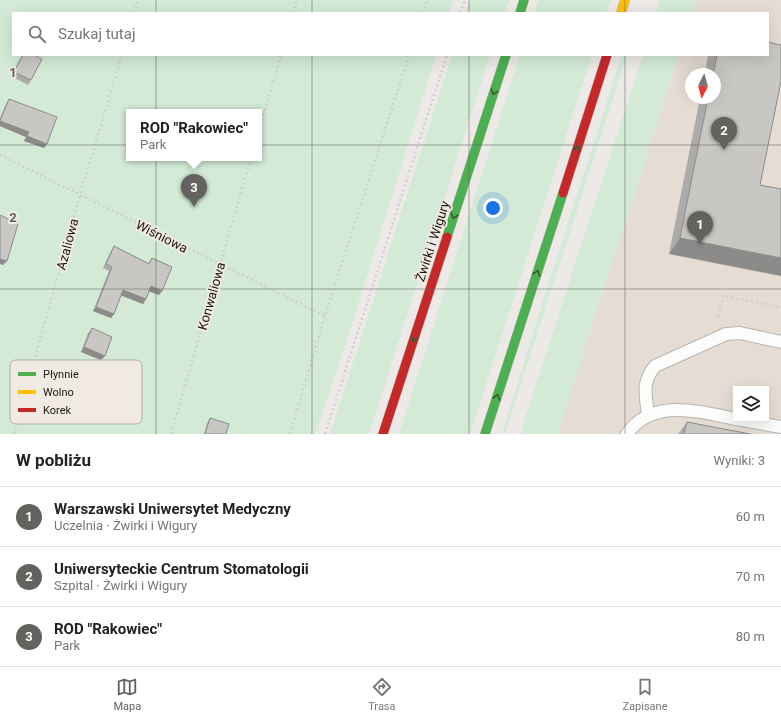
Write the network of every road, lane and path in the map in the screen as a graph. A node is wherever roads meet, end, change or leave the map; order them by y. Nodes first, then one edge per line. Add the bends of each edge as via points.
1 (138, 0) edge
2 (297, 0) edge
3 (427, 0) edge
4 (464, 0) edge
5 (524, 0) edge
6 (625, 0) edge
7 (134, 12) edge
8 (293, 12) edge
9 (423, 12) edge
10 (460, 12) edge
11 (520, 12) edge
12 (621, 12) edge
13 (122, 56) edge
14 (281, 56) edge
15 (409, 56) edge
16 (447, 56) edge
17 (506, 56) edge
18 (607, 56) edge
19 (262, 120) edge
20 (0, 155) edge
21 (250, 161) edge
22 (80, 195) junction
23 (220, 265) junction
24 (325, 316) junction
25 (781, 342) edge
26 (34, 360) edge
27 (648, 415) junction
28 (733, 418) edge
29 (753, 422) edge
30 (17, 424) edge
31 (781, 427) edge
32 (14, 434) edge
33 (171, 434) edge
34 (290, 434) edge
35 (325, 434) edge
36 (383, 434) edge
37 (485, 434) edge
38 (627, 434) edge

1 - 7 path
2 - 8 path
3 - 9 path
4 - 10 path
5 - 11 main road
6 - 12 main road
13 - 22 path, Azaliowa
14 - 19 path
15 - 24 path
16 - 35 path
17 -> 36 main road, Żwirki i Wigury
37 -> 18 main road
20 - 22 path, Wiśniowa
21 - 23 path, Konwaliowa
22 - 23 path, Wiśniowa
22 - 26 path, Azaliowa
23 - 24 path, Wiśniowa
23 - 33 path, Konwaliowa
24 - 34 path
25 - 27 lane via 740,334 726,334 655,366 648,374 645,384
27 - 28 lane via 667,409 690,410
27 - 38 lane
29 - 31 lane
30 - 32 path, Azaliowa

